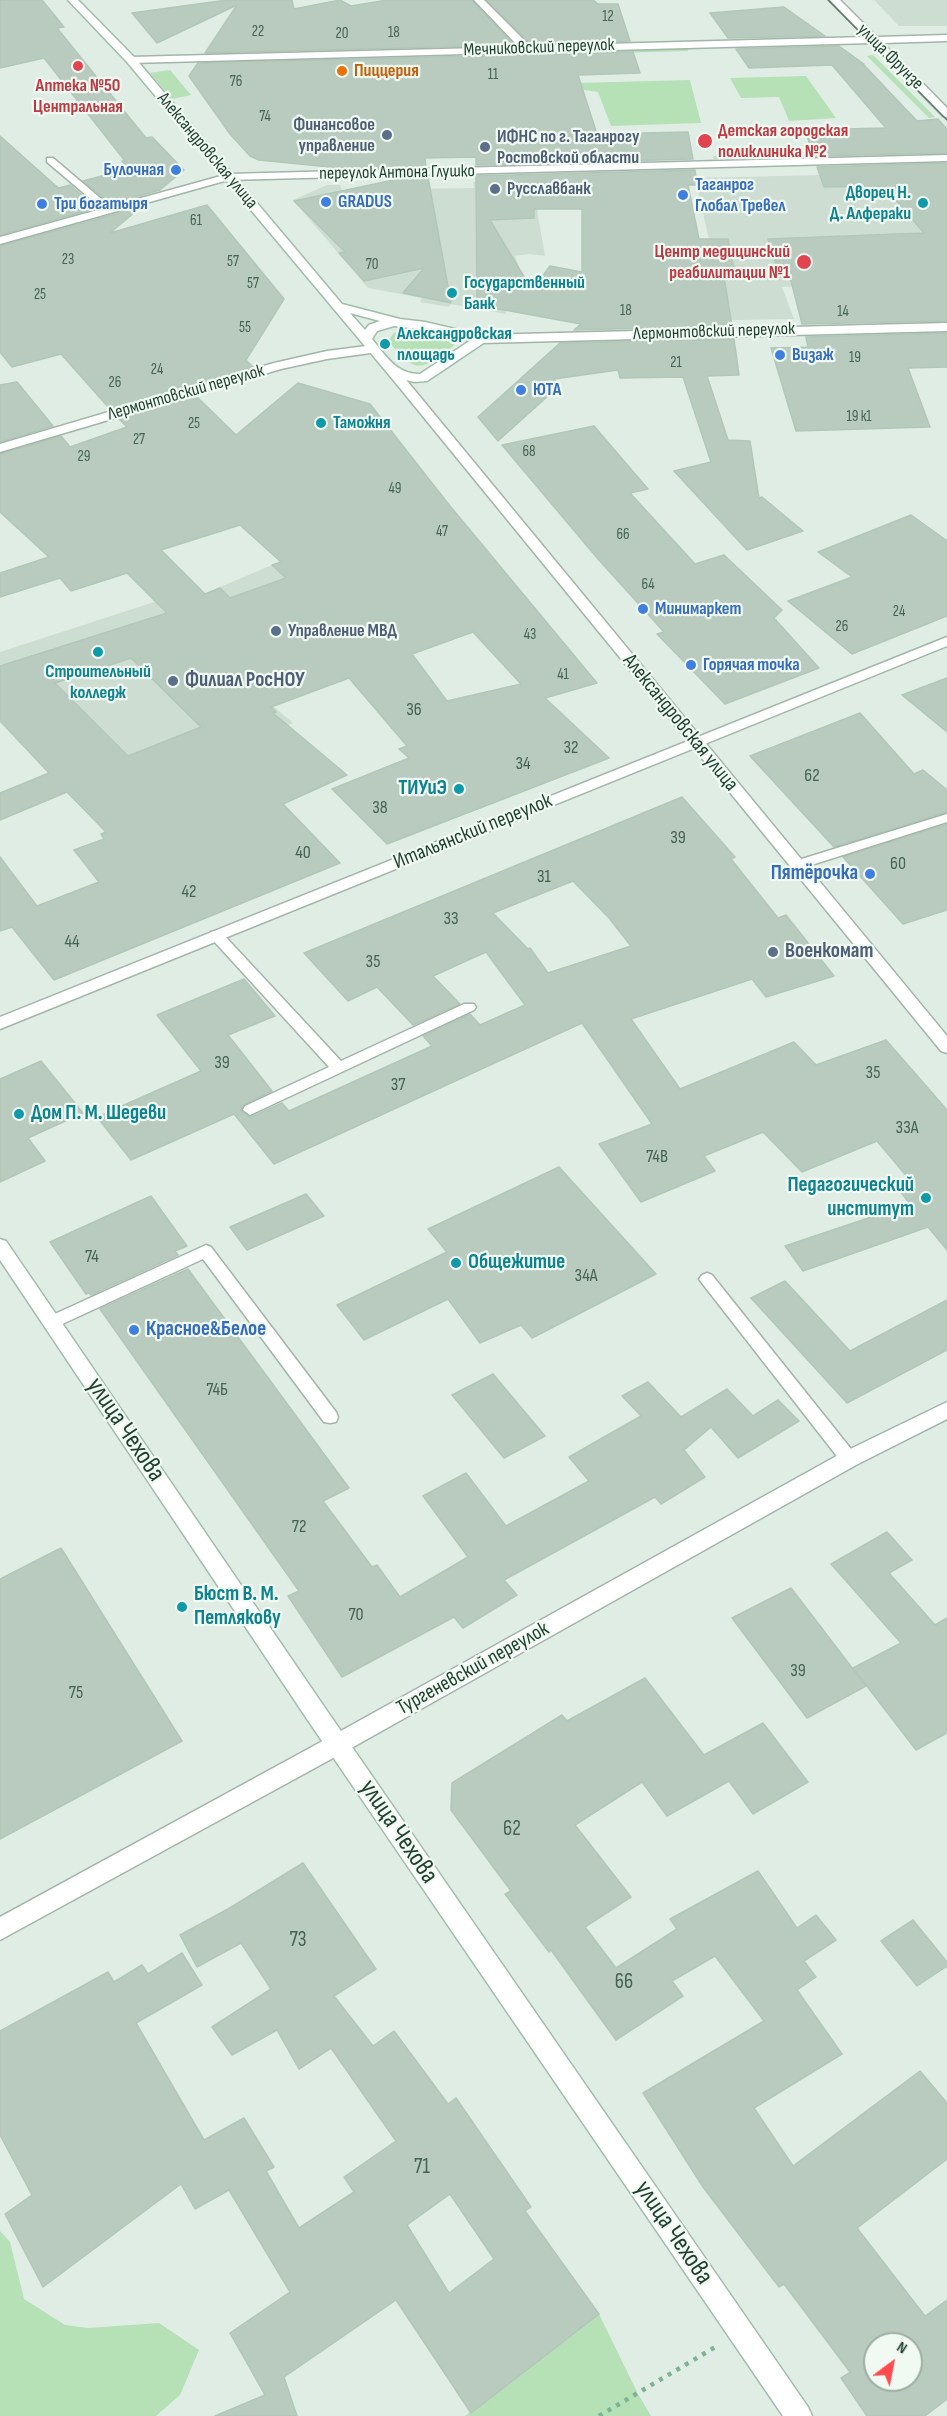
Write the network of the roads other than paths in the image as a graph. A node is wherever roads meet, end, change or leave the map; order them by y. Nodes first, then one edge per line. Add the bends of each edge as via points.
1 (73, 0) edge
2 (478, 0) edge
3 (835, 0) edge
4 (947, 38) edge
5 (871, 39) junction
6 (527, 49) junction
7 (131, 60) junction
8 (947, 114) edge
9 (947, 158) edge
10 (50, 160) dead end
11 (228, 177) junction
12 (109, 210) junction
13 (0, 241) edge
14 (336, 306) junction
15 (400, 322) junction
16 (947, 327) edge
17 (481, 339) junction
18 (370, 344) junction
19 (394, 373) junction
20 (433, 374) junction
21 (415, 398) junction
22 (0, 448) edge
23 (947, 641) edge
24 (696, 742) junction
25 (947, 818) edge
26 (797, 865) junction
27 (216, 934) junction
28 (469, 1007) dead end
29 (0, 1023) edge
30 (947, 1047) edge
31 (339, 1068) junction
32 (250, 1110) dead end
33 (0, 1246) edge
34 (707, 1280) dead end
35 (52, 1322) junction
36 (947, 1410) edge
37 (330, 1417) dead end
38 (849, 1459) junction
39 (338, 1744) junction
40 (0, 1929) edge
41 (799, 2416) edge

1 - 7 street, Александровская улица
2 - 6 street
3 - 5 street, улица Фрунзе
4 - 5 street, Мечниковский переулок
5 - 6 street, Мечниковский переулок
5 - 8 street, улица Фрунзе
6 - 7 street, Мечниковский переулок
7 - 11 street, Александровская улица
9 - 11 street, переулок Антона Глушко
10 - 12 lane
11 - 12 street, переулок Антона Глушко
11 - 14 street, Александровская улица
12 - 13 street, переулок Антона Глушко
14 - 15 street
14 - 18 street, Александровская улица
15 - 17 street
15 - 18 street via 374,327
16 - 17 street, Лермонтовский переулок
17 - 20 street
18 - 19 street
18 - 22 street, Лермонтовский переулок via 278,366
19 - 20 street via 414,378
19 - 21 street, Александровская улица
20 - 21 street
21 - 24 street, Александровская улица
23 - 24 street, Итальянский переулок
24 - 26 street, Александровская улица
24 - 27 street, Итальянский переулок
25 - 26 lane
26 - 30 street, Александровская улица
27 - 29 street, Итальянский переулок
27 - 31 lane
28 - 31 lane
31 - 32 lane
33 - 35 street, улица Чехова
34 - 38 lane
35 - 37 lane via 206,1251
35 - 39 street, улица Чехова
36 - 38 street, Тургеневский переулок
38 - 39 street, Тургеневский переулок
39 - 40 street, Тургеневский переулок
39 - 41 street, улица Чехова

